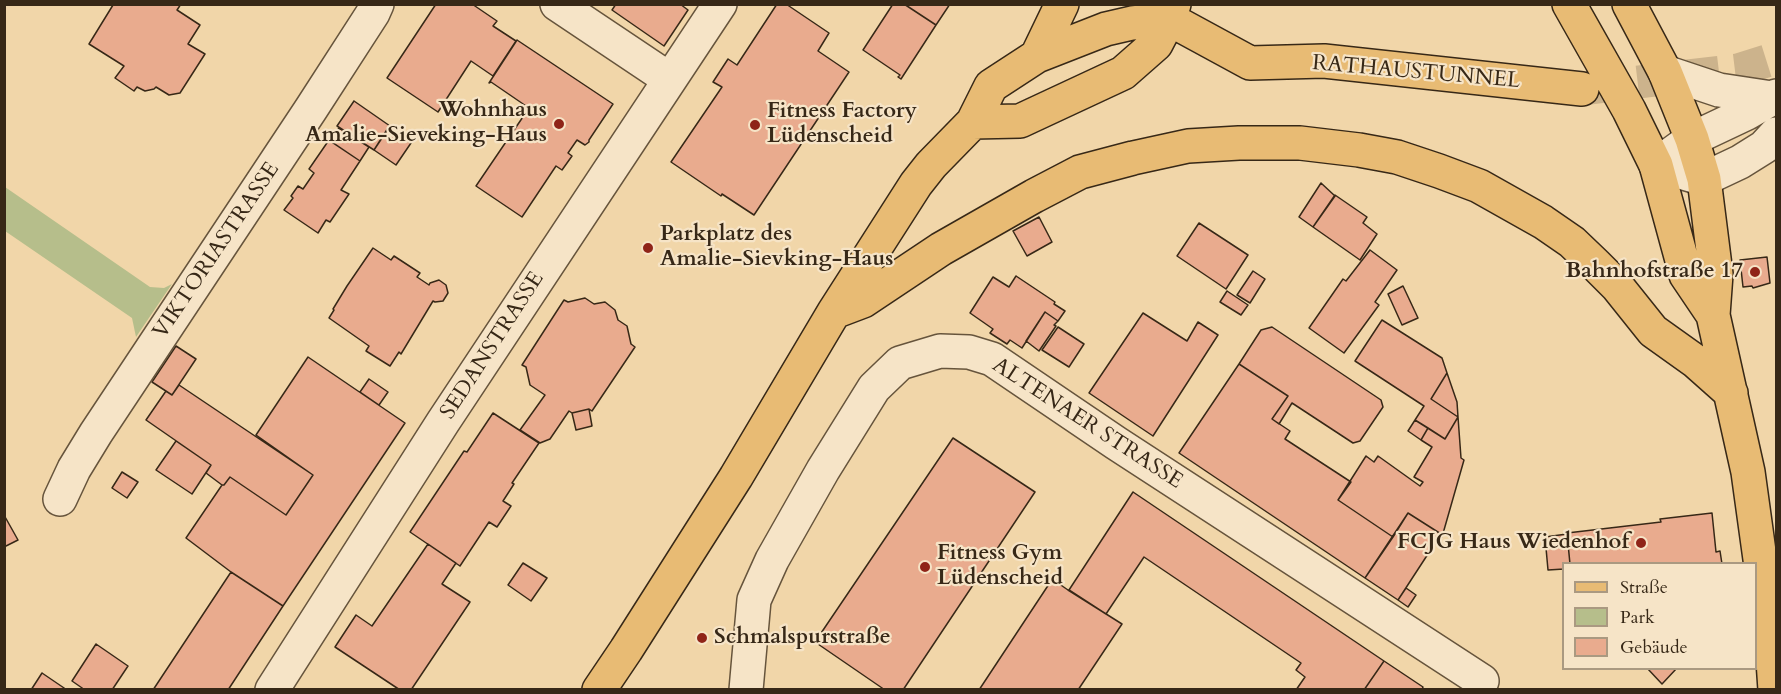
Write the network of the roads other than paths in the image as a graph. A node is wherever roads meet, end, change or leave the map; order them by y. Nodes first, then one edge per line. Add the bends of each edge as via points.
1 (377, 4) edge
2 (556, 4) edge
3 (720, 4) edge
4 (1062, 4) edge
5 (1569, 4) edge
6 (1629, 4) edge
7 (1172, 11) edge
8 (1037, 56) junction
9 (1665, 72) junction
10 (669, 80) junction
11 (1582, 89) tunnel mouth
12 (1774, 97) edge
13 (974, 122) junction
14 (1776, 134) edge
15 (1692, 139) junction
16 (1656, 165) junction
17 (1704, 179) junction
18 (834, 312) junction
19 (1713, 315) junction
20 (1731, 393) junction
21 (60, 499) dead end
22 (1482, 681) dead end
23 (272, 690) edge
24 (599, 690) edge
25 (746, 690) edge
26 (1775, 690) edge

1 - 21 street, VIKTORIASTRASSE via 90,442
2 - 10 street
3 - 10 street, SEDANSTRASSE
4 - 8 main road
5 - 16 main road
6 - 9 main road
7 - 8 main road via 1107,29
7 - 11 main road, RATHAUSTUNNEL via 1250,63 1324,61
7 - 13 main road via 1156,44 1123,74 1020,121
8 - 13 main road via 991,86
9 - 12 street via 1719,90
9 - 15 main road
10 - 23 street, SEDANSTRASSE via 436,432
12 - 15 street
13 - 18 main road via 916,184
14 - 17 street via 1756,152
15 - 16 street
15 - 17 main road
16 - 17 street
16 - 19 main road via 1686,276
17 - 19 main road via 1716,274
18 - 20 main road via 863,301 941,249 1080,172 1188,146 1300,143 1397,157 1479,186 1543,222 1595,264 1653,332
18 - 24 main road via 736,477
19 - 20 main road
20 - 26 main road via 1748,472
22 - 25 street, ALTENAER STRASSE via 992,359 969,352 940,351 900,363 874,388 823,470 754,600

